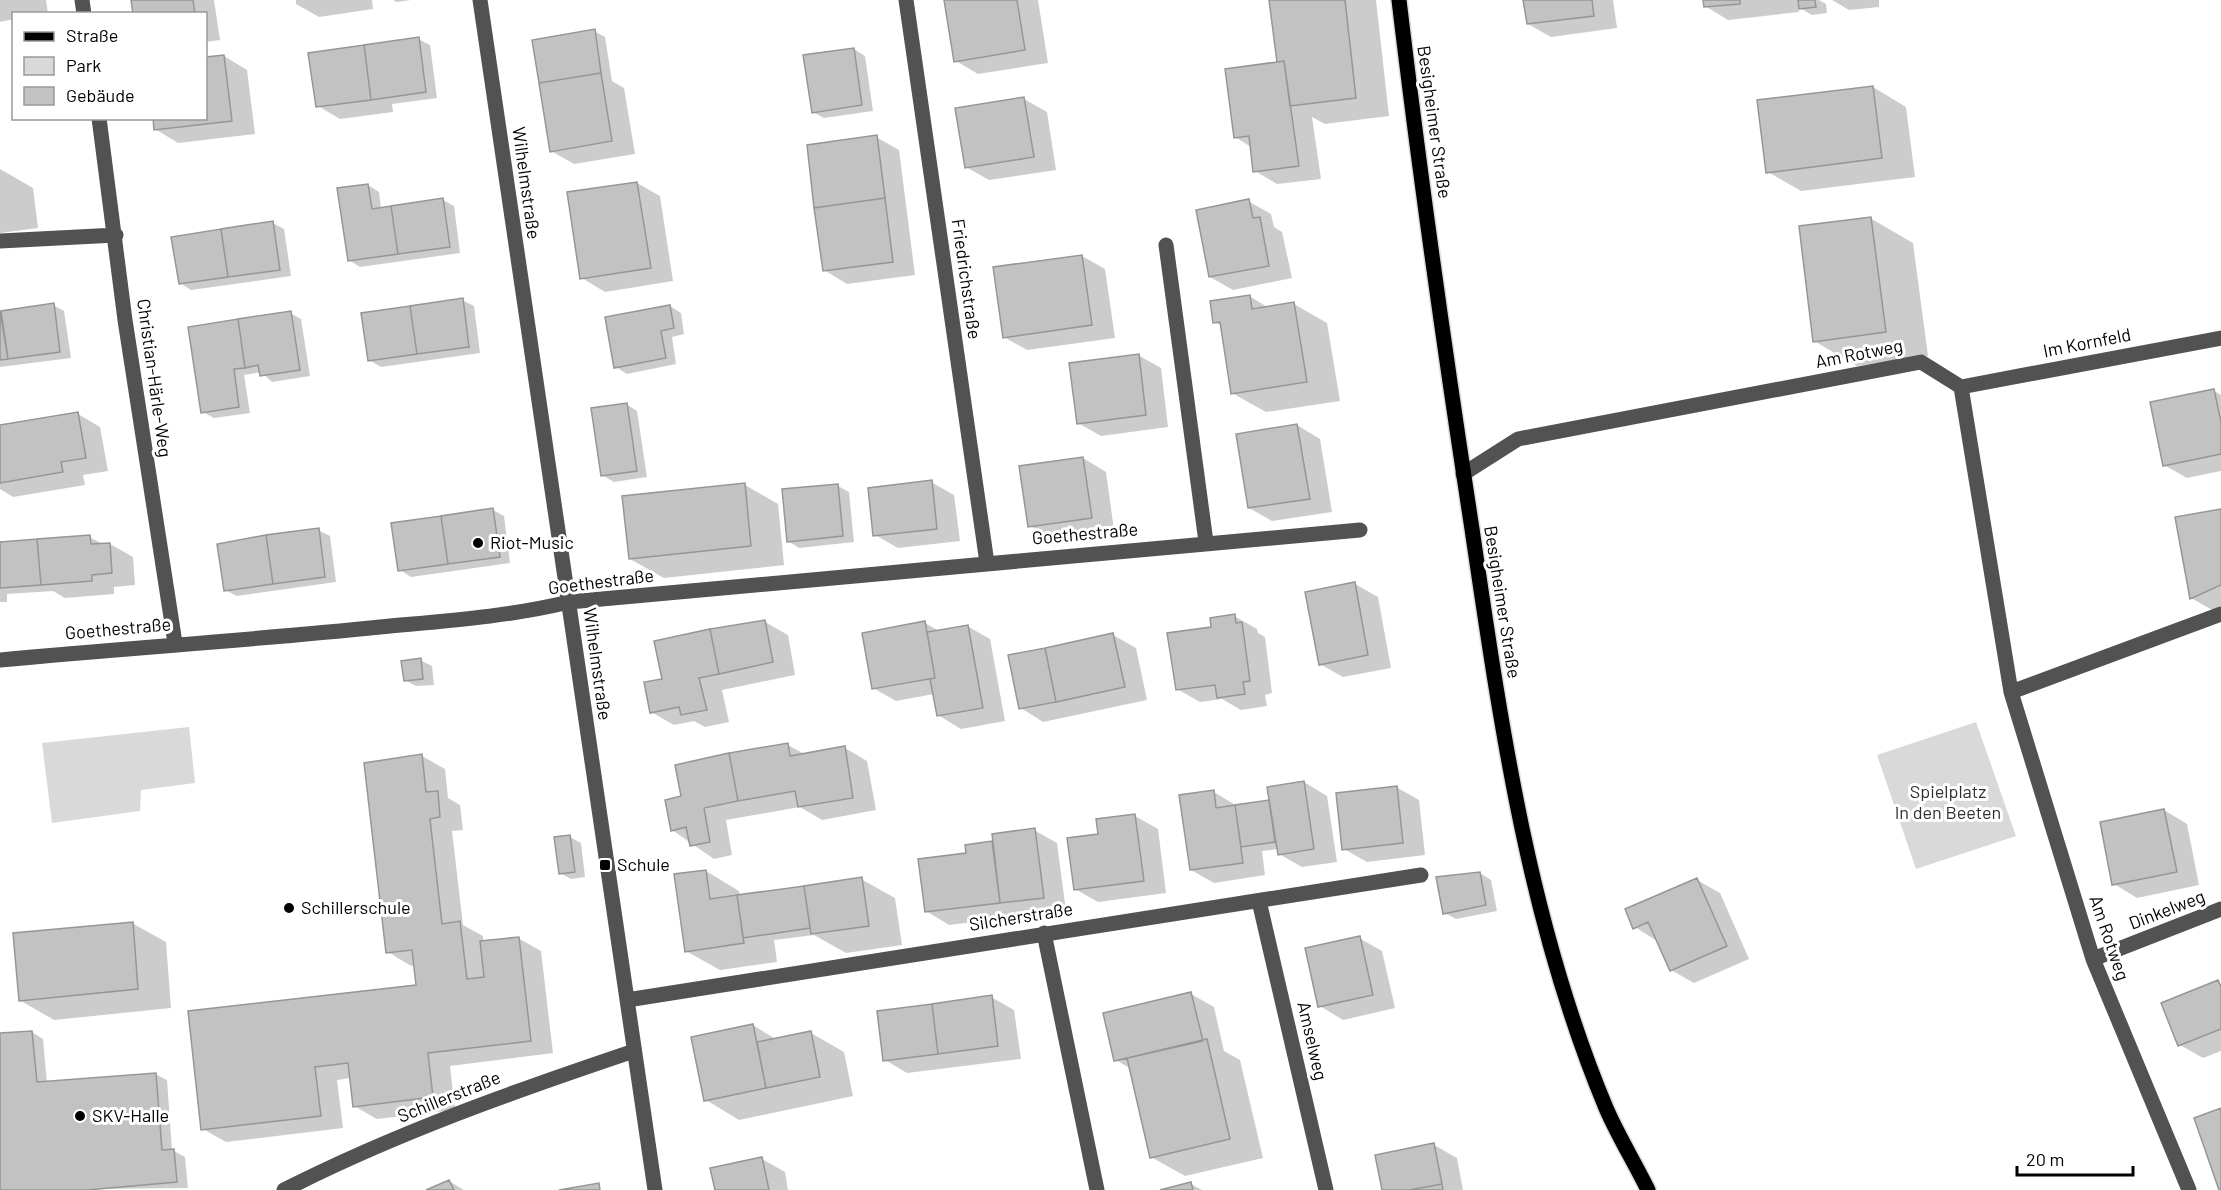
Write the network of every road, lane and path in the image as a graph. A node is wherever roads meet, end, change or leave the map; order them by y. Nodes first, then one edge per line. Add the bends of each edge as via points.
1 (480, 0) edge
2 (906, 0) edge
3 (1399, 0) edge
4 (99, 120) edge
5 (116, 234) junction
6 (0, 241) edge
7 (1166, 245) dead end
8 (2221, 338) edge
9 (1961, 387) junction
10 (1463, 474) junction
11 (1360, 530) dead end
12 (1206, 542) junction
13 (987, 563) junction
14 (569, 602) junction
15 (2221, 614) edge
16 (175, 643) junction
17 (0, 660) edge
18 (2011, 692) junction
19 (1422, 875) dead end
20 (1259, 901) junction
21 (2221, 909) edge
22 (1044, 933) junction
23 (2093, 959) junction
24 (627, 1000) junction
25 (634, 1051) junction
26 (284, 1190) edge
27 (655, 1190) edge
28 (1097, 1190) edge
29 (1326, 1190) edge
30 (1648, 1190) edge
31 (2189, 1190) edge

1 - 14 street, Wilhelmstraße
2 - 13 street, Friedrichstraße
3 - 10 main road, Besigheimer Straße
4 - 5 street, Christian-Härle-Weg
5 - 6 street
5 - 16 street, Christian-Härle-Weg via 125,320
7 - 12 street
8 - 9 street, Im Kornfeld
9 - 10 street, Am Rotweg via 1921,362 1518,439
9 - 18 street, Am Rotweg
10 - 30 main road, Besigheimer Straße via 1502,732 1552,954 1607,1109
11 - 12 street, Goethestraße
12 - 13 street, Goethestraße
13 - 14 street, Goethestraße
14 - 16 street, Goethestraße via 526,612
14 - 24 street, Wilhelmstraße
15 - 18 street
16 - 17 street, Goethestraße
18 - 23 street, Am Rotweg
19 - 20 street, Silcherstraße
20 - 22 street, Silcherstraße
20 - 29 street, Amselweg
21 - 23 street, Dinkelweg
22 - 24 street, Silcherstraße
22 - 28 street
23 - 31 street, Am Rotweg
24 - 25 street, Wilhelmstraße
25 - 26 street, Schillerstraße via 508,1094 335,1164
25 - 27 street, Wilhelmstraße

